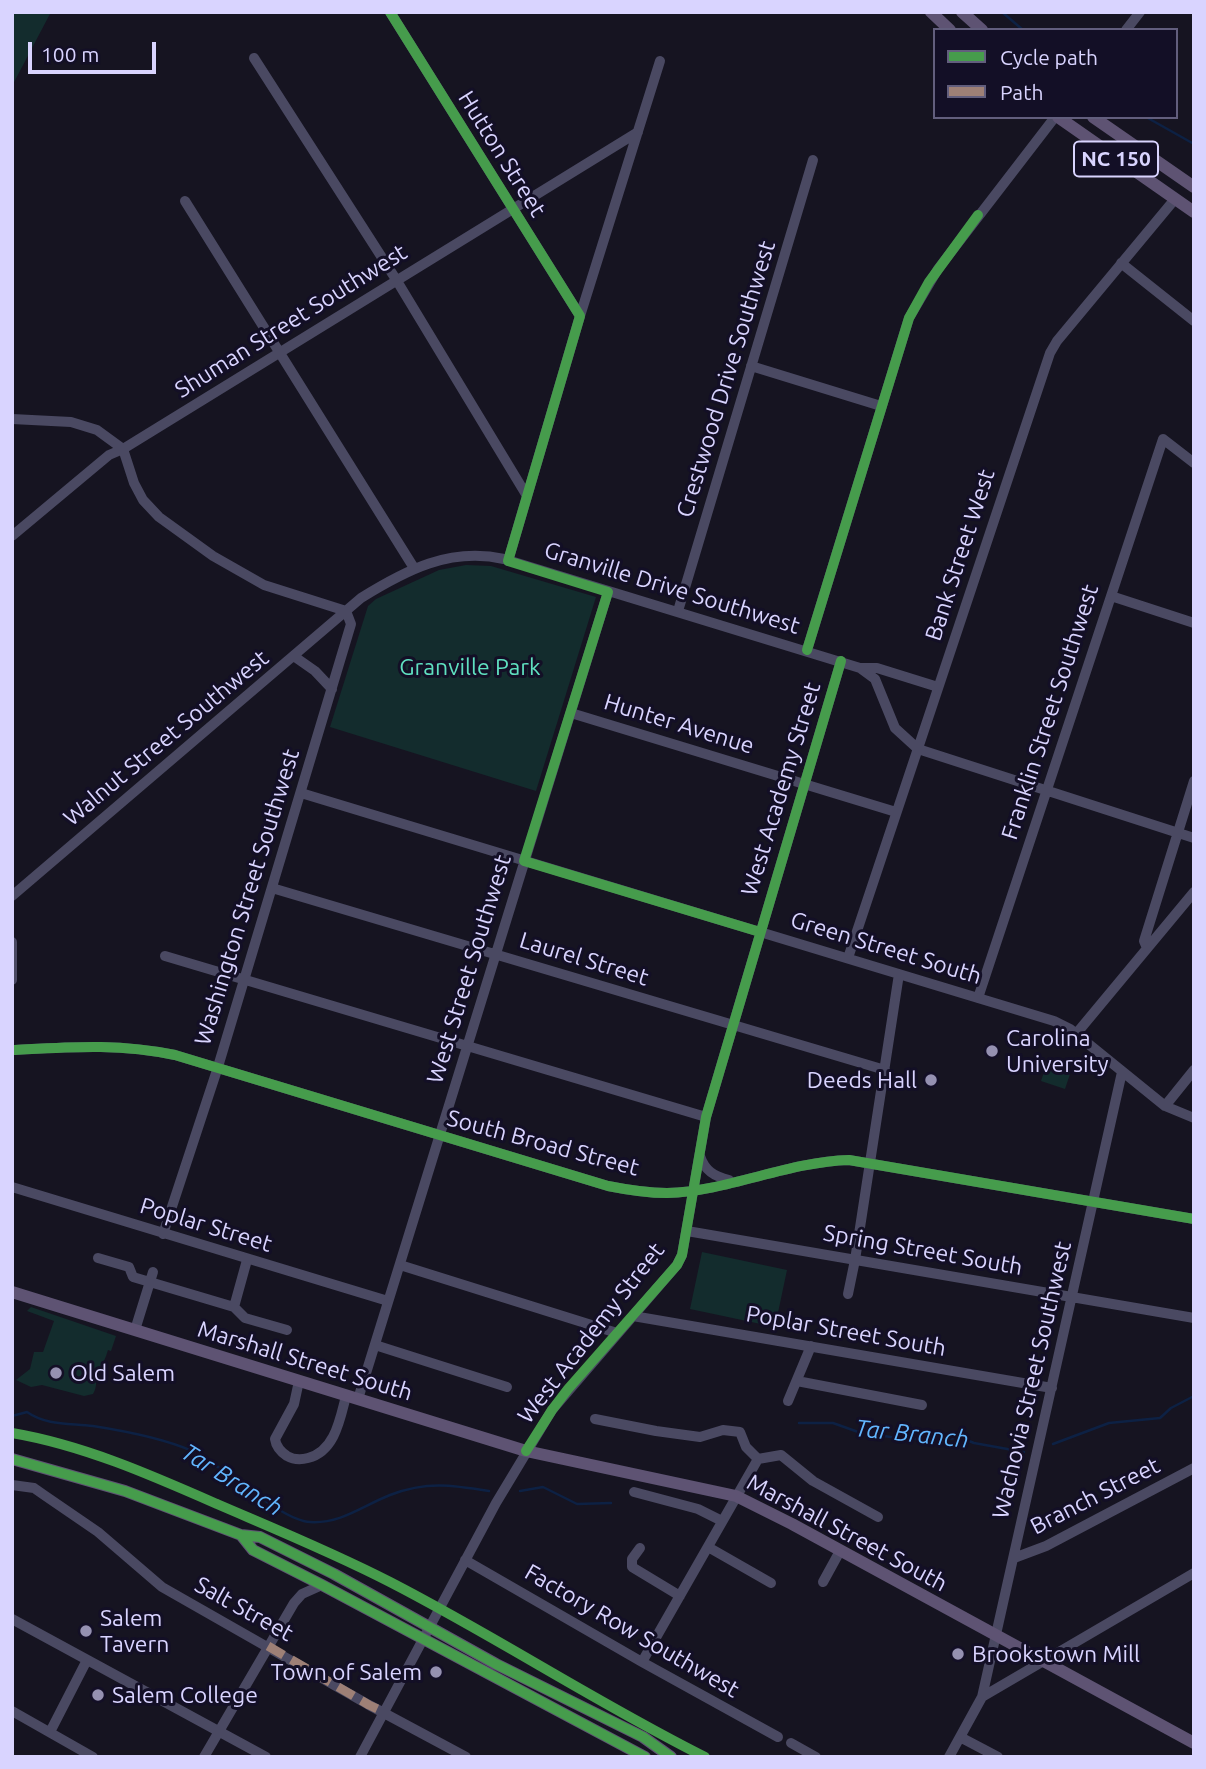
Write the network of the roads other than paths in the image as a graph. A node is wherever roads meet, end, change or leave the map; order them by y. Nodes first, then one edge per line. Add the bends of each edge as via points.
1 (390, 12) edge
2 (931, 12) edge
3 (962, 12) edge
4 (1140, 12) edge
5 (948, 28) edge
6 (980, 28) edge
7 (1128, 28) edge
8 (254, 58) dead end
9 (660, 61) dead end
10 (1054, 119) edge
11 (1059, 119) edge
12 (1103, 122) edge
13 (638, 132) junction
14 (813, 160) dead end
15 (1194, 187) edge
16 (1175, 199) junction
17 (185, 201) dead end
18 (512, 210) junction
19 (1194, 212) edge
20 (1121, 263) junction
21 (397, 281) junction
22 (580, 316) junction
23 (1194, 321) edge
24 (281, 354) junction
25 (751, 366) junction
26 (881, 407) junction
27 (12, 419) edge
28 (123, 449) junction
29 (1194, 463) edge
30 (527, 496) junction
31 (12, 536) edge
32 (508, 561) junction
33 (414, 568) junction
34 (608, 592) junction
35 (1111, 596) junction
36 (346, 611) junction
37 (678, 611) junction
38 (1194, 623) edge
39 (807, 650) junction
40 (295, 657) junction
41 (841, 661) junction
42 (860, 668) junction
43 (938, 687) junction
44 (332, 689) junction
45 (571, 713) junction
46 (918, 749) junction
47 (1194, 781) edge
48 (805, 783) junction
49 (1046, 789) junction
50 (301, 793) junction
51 (896, 812) junction
52 (1177, 833) junction
53 (1194, 838) edge
54 (524, 861) junction
55 (272, 888) junction
56 (1194, 892) edge
57 (12, 896) edge
58 (760, 932) junction
59 (12, 942) edge
60 (1147, 948) junction
61 (495, 954) junction
62 (164, 956) dead end
63 (848, 958) junction
64 (899, 974) junction
65 (244, 979) junction
66 (12, 980) edge
67 (978, 998) junction
68 (732, 1025) junction
69 (1076, 1034) junction
70 (466, 1044) junction
71 (12, 1049) edge
72 (217, 1069) junction
73 (885, 1070) junction
74 (1194, 1070) edge
75 (1122, 1072) junction
76 (1164, 1105) junction
77 (706, 1117) junction
78 (1194, 1118) edge
79 (439, 1136) junction
80 (699, 1151) junction
81 (871, 1163) junction
82 (731, 1181) junction
83 (12, 1187) edge
84 (695, 1190) junction
85 (1095, 1202) junction
86 (1194, 1219) edge
87 (687, 1231) junction
88 (163, 1234) junction
89 (98, 1258) dead end
90 (247, 1259) junction
91 (855, 1260) junction
92 (400, 1265) junction
93 (151, 1277) junction
94 (12, 1292) edge
95 (848, 1294) dead end
96 (1073, 1298) junction
97 (388, 1301) junction
98 (234, 1307) junction
99 (633, 1316) junction
100 (1194, 1318) edge
101 (135, 1330) junction
102 (287, 1330) dead end
103 (617, 1333) junction
104 (375, 1345) junction
105 (811, 1346) junction
106 (299, 1381) junction
107 (797, 1381) junction
108 (507, 1387) dead end
109 (1052, 1388) junction
110 (352, 1398) junction
111 (788, 1401) dead end
112 (922, 1405) dead end
113 (595, 1419) dead end
114 (526, 1451) junction
115 (12, 1459) edge
116 (758, 1459) junction
117 (1194, 1468) edge
118 (12, 1485) edge
119 (634, 1492) dead end
120 (736, 1496) junction
121 (878, 1517) dead end
122 (722, 1521) junction
123 (241, 1535) junction
124 (708, 1547) junction
125 (640, 1548) dead end
126 (840, 1551) junction
127 (1014, 1558) junction
128 (465, 1560) junction
129 (1194, 1573) edge
130 (823, 1582) dead end
131 (771, 1583) dead end
132 (322, 1585) junction
133 (680, 1596) junction
134 (12, 1619) edge
135 (429, 1627) junction
136 (995, 1636) junction
137 (422, 1639) junction
138 (268, 1646) junction
139 (87, 1660) junction
140 (1041, 1661) junction
141 (642, 1662) junction
142 (982, 1697) junction
143 (12, 1711) edge
144 (384, 1712) junction
145 (219, 1730) junction
146 (50, 1732) junction
147 (778, 1737) dead end
148 (960, 1737) junction
149 (791, 1743) dead end
150 (1194, 1744) edge
151 (93, 1757) edge
152 (204, 1757) edge
153 (266, 1757) edge
154 (360, 1757) edge
155 (466, 1757) edge
156 (645, 1757) edge
157 (671, 1757) edge
158 (816, 1757) edge
159 (949, 1757) edge
160 (998, 1757) edge

1 - 18 street, Hutton Street
2 - 5 main road
3 - 6 main road
4 - 7 street
8 - 21 street
9 - 13 street
10 - 26 street, West Academy Street via 921,294 904,331
11 - 16 main road, NC 150
12 - 15 main road, NC 150
13 - 18 street, Shuman Street Southwest
13 - 22 street
14 - 25 street, Crestwood Drive Southwest
16 - 19 main road, NC 150
16 - 20 street, Bank Street West
17 - 24 street
18 - 21 street, Shuman Street Southwest
18 - 22 street, Hutton Street
20 - 23 street
20 - 43 street, Bank Street West via 1050,353
21 - 24 street, Shuman Street Southwest
21 - 30 street
22 - 30 street
24 - 28 street, Shuman Street Southwest
24 - 33 street
25 - 26 street
25 - 37 street, Crestwood Drive Southwest
26 - 39 street, West Academy Street
27 - 28 street via 86,426
28 - 31 street, Shuman Street Southwest via 108,455
28 - 36 street via 143,500 159,517 264,585
29 - 35 street, Franklin Street Southwest via 1163,439
30 - 32 street
32 - 33 street, Granville Drive Southwest via 464,555
32 - 34 street, Granville Drive Southwest
33 - 36 street, Granville Drive Southwest
34 - 37 street, Granville Drive Southwest
34 - 45 street, West Street Southwest
35 - 38 street
35 - 49 street, Franklin Street Southwest
36 - 40 street, Walnut Street Southwest
36 - 44 street, Washington Street Southwest via 351,624
37 - 39 street, Granville Drive Southwest
39 - 41 street, Granville Drive Southwest
40 - 44 street
40 - 57 street, Walnut Street Southwest
41 - 42 street, Granville Drive Southwest
41 - 48 street, West Academy Street
42 - 43 street, Granville Drive Southwest via 877,668
42 - 46 street via 875,679 895,728
43 - 46 street, Bank Street West
44 - 50 street, Washington Street Southwest
45 - 48 street, Hunter Avenue
45 - 54 street, West Street Southwest
46 - 49 street
46 - 51 street, Bank Street West
47 - 52 street
48 - 51 street, Hunter Avenue
48 - 58 street, West Academy Street
49 - 52 street
49 - 67 street, Franklin Street Southwest
50 - 54 street, Green Street South
50 - 55 street, Washington Street Southwest
51 - 63 street, Bank Street West
52 - 53 street
52 - 60 street via 1144,941
54 - 58 street, Green Street South
54 - 61 street, West Street Southwest
55 - 61 street, Laurel Street
55 - 65 street, Washington Street Southwest
56 - 60 street
58 - 63 street, Green Street South
58 - 68 street, West Academy Street
59 - 66 street
60 - 69 street
61 - 68 street, Laurel Street
61 - 70 street, West Street Southwest
62 - 65 street
63 - 64 street, Green Street South
64 - 67 street, Green Street South
64 - 73 street
65 - 70 street
65 - 72 street, Washington Street Southwest
67 - 69 street, Green Street South via 1055,1021
68 - 73 street, Laurel Street
68 - 77 street, West Academy Street
69 - 75 street, Green Street South
70 - 77 street
70 - 79 street, West Street Southwest
71 - 72 street, South Broad Street via 130,1047
72 - 79 street, South Broad Street
72 - 88 street, Washington Street Southwest
73 - 81 street
74 - 76 street
75 - 76 street, Green Street South
75 - 85 street, Wachovia Street Southwest
76 - 78 street, Green Street South
77 - 80 street, West Academy Street
79 - 84 street, South Broad Street via 608,1186 645,1192
79 - 92 street, West Street Southwest
80 - 82 street via 711,1173
80 - 84 street, West Academy Street
81 - 82 street, South Broad Street via 824,1161
81 - 85 street, South Broad Street
81 - 91 street
82 - 84 street, South Broad Street
83 - 88 street, Poplar Street
84 - 87 street, West Academy Street
85 - 86 street, South Broad Street
85 - 96 street, Wachovia Street Southwest
87 - 91 street, Spring Street South
87 - 99 street, West Academy Street via 677,1265
88 - 90 street, Poplar Street
89 - 93 street via 129,1267 133,1277
90 - 97 street, Poplar Street
90 - 98 street
91 - 95 street
91 - 96 street, Spring Street South
92 - 97 street, West Street Southwest
92 - 103 street
93 - 98 street
93 - 101 street
94 - 101 main road, Marshall Street South
96 - 100 street, Spring Street South
96 - 109 street, Wachovia Street Southwest
97 - 104 street, West Street Southwest
98 - 102 street via 245,1318
99 - 103 street, West Academy Street
99 - 105 street, Poplar Street South
101 - 106 main road, Marshall Street South
103 - 114 street, West Academy Street via 552,1410
104 - 108 street
104 - 110 street, West Street Southwest
105 - 107 street
105 - 109 street, Poplar Street South
106 - 110 main road, Marshall Street South
106 - 110 street, West Street Southwest via 294,1404 275,1439 275,1444 296,1460 319,1454 335,1435
107 - 111 street
107 - 112 street
109 - 127 street, Wachovia Street Southwest
110 - 114 main road, Marshall Street South
113 - 116 street via 699,1437 723,1430 740,1432
114 - 120 main road, Marshall Street South
114 - 128 street, West Academy Street
115 - 123 main road via 125,1491
116 - 120 street
116 - 121 street via 781,1455 813,1481
117 - 127 street, Branch Street via 1046,1546
118 - 138 street, Salt Street via 44,1495 98,1532 162,1587
119 - 122 street via 698,1509
120 - 122 street
120 - 126 main road, Marshall Street South
122 - 124 street
123 - 132 main road via 253,1550
123 - 135 main road via 260,1537
124 - 131 street
124 - 133 street
125 - 133 street via 632,1567
126 - 130 street
126 - 136 main road, Marshall Street South
127 - 136 street, Wachovia Street Southwest
128 - 135 street, West Academy Street
128 - 141 street, Factory Row Southwest
129 - 140 street
132 - 137 main road
132 - 138 street via 302,1594
133 - 141 street
134 - 139 street
135 - 137 street, West Academy Street
135 - 157 main road via 643,1737
136 - 140 main road, Marshall Street South
136 - 142 street, Wachovia Street Southwest
137 - 144 street, West Academy Street
137 - 156 main road
138 - 144 street, Salt Street
138 - 145 street
139 - 145 street
139 - 146 street
140 - 142 street
140 - 150 main road, Marshall Street South
141 - 147 street, Factory Row Southwest
142 - 148 street
143 - 146 street
144 - 154 street, West Academy Street
144 - 155 street, Salt Street
145 - 152 street
145 - 153 street
146 - 151 street
148 - 159 street
148 - 160 street
149 - 158 street

